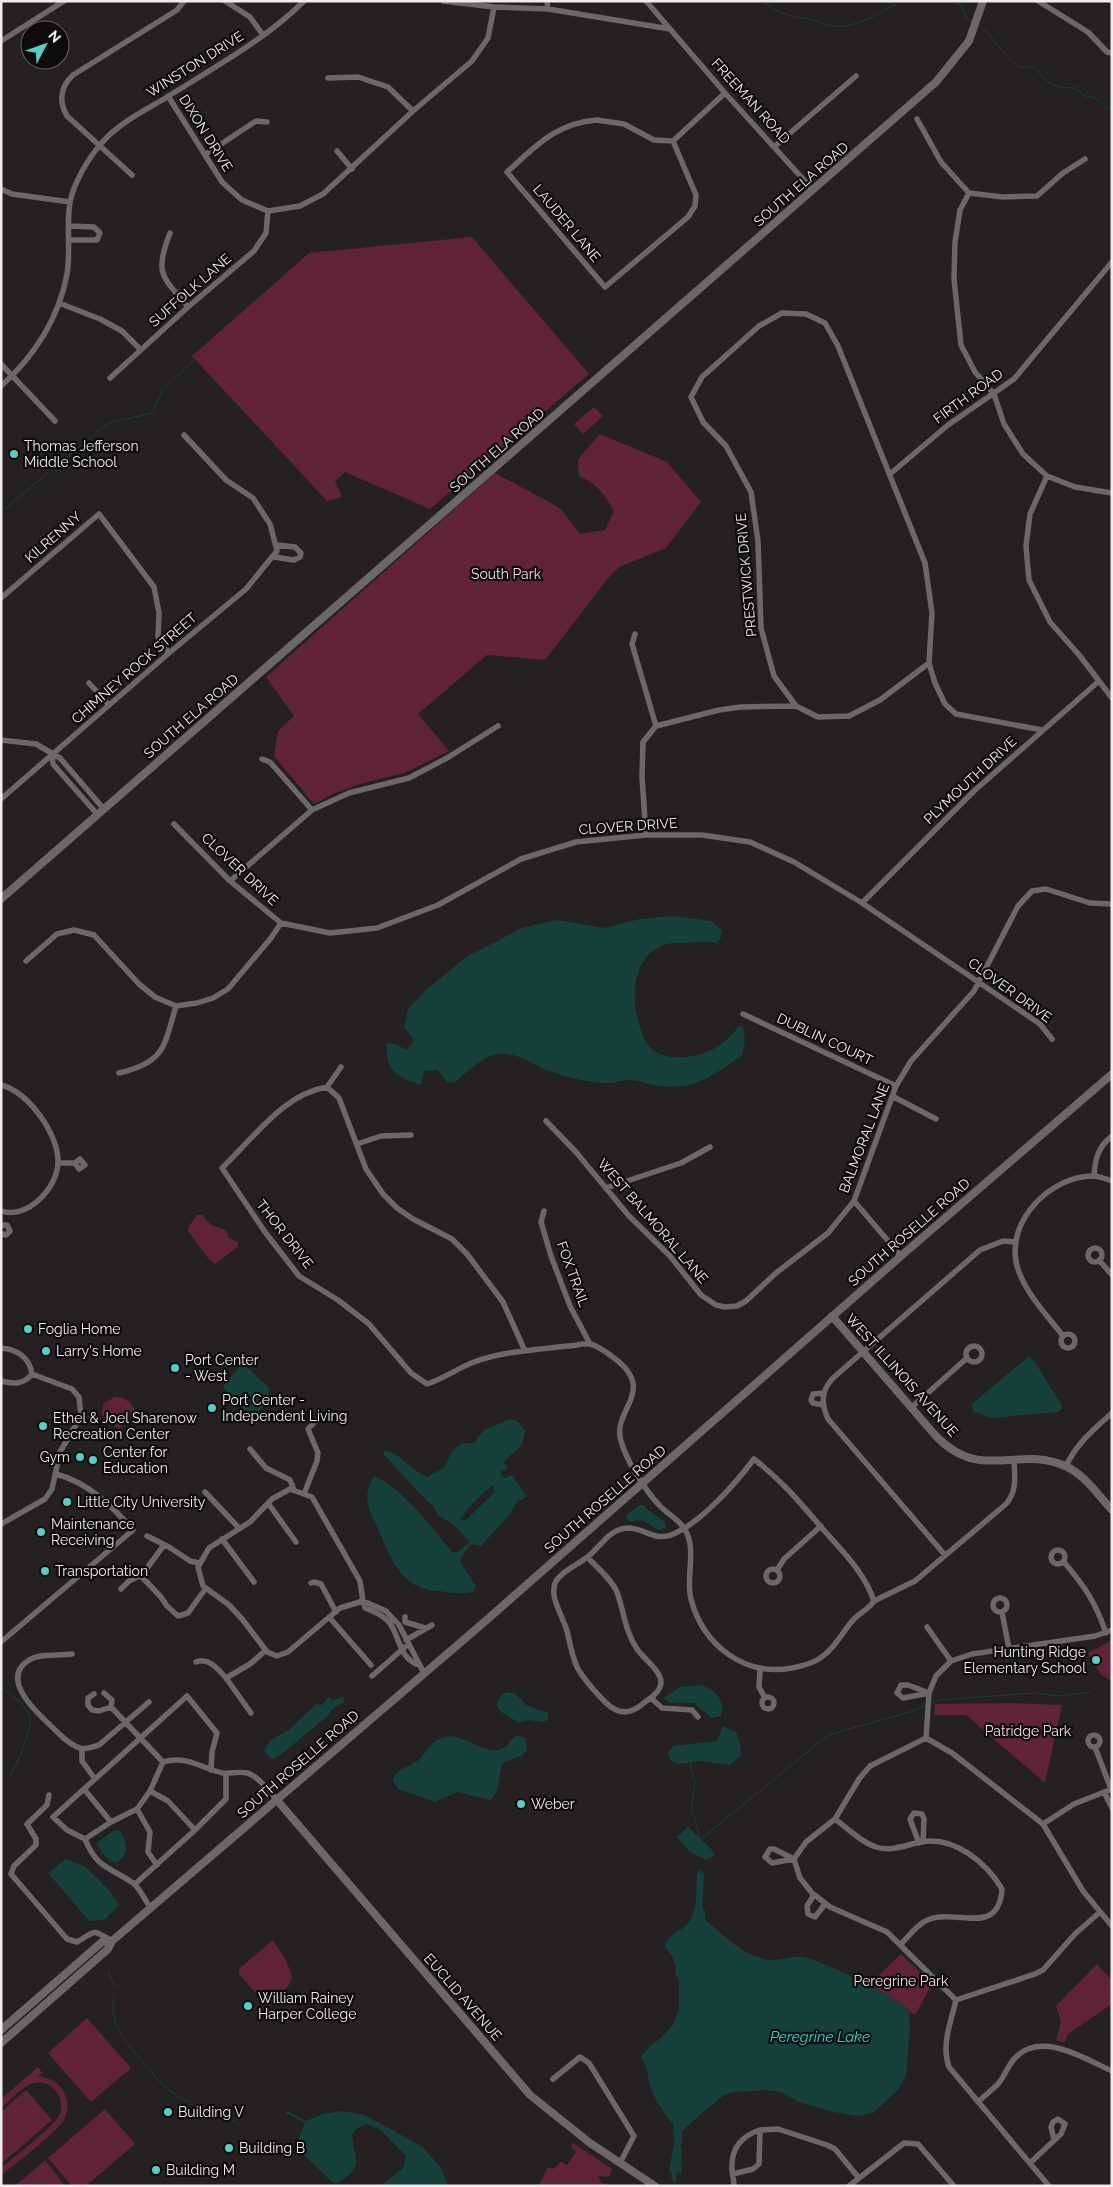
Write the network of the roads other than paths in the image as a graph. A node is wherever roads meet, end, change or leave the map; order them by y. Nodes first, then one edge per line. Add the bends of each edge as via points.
1 (64, 1) edge
2 (184, 1) edge
3 (225, 1) edge
4 (304, 1) edge
5 (444, 1) edge
6 (547, 1) edge
7 (646, 1) edge
8 (983, 1) edge
9 (1038, 1) edge
10 (494, 7) junction
11 (548, 9) junction
12 (670, 29) junction
13 (263, 35) junction
14 (1, 41) edge
15 (1112, 53) edge
16 (856, 76) dead end
17 (328, 78) dead end
18 (725, 93) junction
19 (168, 96) junction
20 (413, 111) junction
21 (917, 119) dead end
22 (267, 122) dead end
23 (673, 142) junction
24 (99, 145) junction
25 (775, 146) junction
26 (337, 151) dead end
27 (206, 154) junction
28 (1084, 159) dead end
29 (352, 169) junction
30 (132, 175) dead end
31 (1, 189) edge
32 (813, 190) junction
33 (970, 194) junction
34 (70, 202) junction
35 (268, 211) junction
36 (70, 226) junction
37 (170, 233) dead end
38 (69, 240) junction
39 (1112, 262) edge
40 (59, 303) junction
41 (188, 307) junction
42 (141, 350) junction
43 (1, 364) edge
44 (13, 376) junction
45 (110, 378) dead end
46 (1, 386) edge
47 (994, 394) junction
48 (55, 421) dead end
49 (184, 434) dead end
50 (890, 474) junction
51 (1047, 476) junction
52 (1112, 493) edge
53 (1, 598) edge
54 (635, 634) dead end
55 (169, 653) junction
56 (929, 663) junction
57 (1099, 681) junction
58 (90, 683) dead end
59 (1112, 698) edge
60 (108, 706) junction
61 (796, 706) junction
62 (498, 726) dead end
63 (656, 726) junction
64 (1042, 730) junction
65 (1, 740) edge
66 (52, 755) junction
67 (262, 759) dead end
68 (1, 798) edge
69 (312, 810) junction
70 (100, 811) junction
71 (174, 824) dead end
72 (646, 835) junction
73 (230, 881) junction
74 (1, 899) edge
75 (862, 903) junction
76 (1112, 904) edge
77 (280, 923) junction
78 (26, 961) dead end
79 (979, 981) junction
80 (176, 1006) junction
81 (743, 1014) dead end
82 (1052, 1039) dead end
83 (341, 1066) dead end
84 (119, 1073) dead end
85 (1112, 1074) edge
86 (1, 1086) edge
87 (896, 1086) junction
88 (327, 1087) junction
89 (892, 1096) junction
90 (936, 1119) dead end
91 (546, 1121) dead end
92 (411, 1135) dead end
93 (1112, 1136) edge
94 (357, 1144) junction
95 (710, 1147) dead end
96 (58, 1163) junction
97 (75, 1164) dead end
98 (1094, 1176) junction
99 (1112, 1181) edge
100 (606, 1188) junction
101 (854, 1201) junction
102 (544, 1211) dead end
103 (4, 1212) edge
104 (3, 1225) edge
105 (1, 1234) edge
106 (1016, 1242) junction
107 (901, 1256) junction
108 (1099, 1260) dead end
109 (1112, 1275) edge
110 (725, 1307) joint
111 (832, 1316) junction
112 (1063, 1336) dead end
113 (590, 1344) junction
114 (1, 1348) edge
115 (526, 1351) junction
116 (863, 1351) junction
117 (967, 1358) dead end
118 (32, 1374) junction
119 (1, 1382) edge
120 (824, 1393) junction
121 (823, 1403) junction
122 (912, 1407) junction
123 (1112, 1413) edge
124 (320, 1416) dead end
125 (250, 1449) dead end
126 (1014, 1461) junction
127 (1066, 1466) junction
128 (56, 1474) junction
129 (643, 1482) junction
130 (294, 1490) junction
131 (205, 1492) dead end
132 (304, 1494) junction
133 (268, 1503) junction
134 (1112, 1510) edge
135 (1, 1524) edge
136 (821, 1526) junction
137 (239, 1528) junction
138 (684, 1528) junction
139 (147, 1536) dead end
140 (222, 1539) junction
141 (296, 1542) dead end
142 (164, 1545) junction
143 (945, 1555) junction
144 (588, 1558) junction
145 (1064, 1562) dead end
146 (199, 1563) junction
147 (777, 1570) dead end
148 (141, 1576) junction
149 (254, 1582) dead end
150 (312, 1583) dead end
151 (121, 1588) dead end
152 (206, 1588) junction
153 (362, 1601) junction
154 (874, 1601) junction
155 (336, 1612) junction
156 (1002, 1612) dead end
157 (329, 1617) junction
158 (412, 1621) dead end
159 (927, 1627) dead end
160 (1109, 1632) edge
161 (1, 1642) edge
162 (407, 1642) junction
163 (1009, 1649) junction
164 (266, 1650) junction
165 (402, 1650) junction
166 (72, 1654) dead end
167 (196, 1662) dead end
168 (950, 1662) junction
169 (371, 1665) dead end
170 (419, 1665) junction
171 (760, 1670) junction
172 (424, 1673) junction
173 (372, 1676) dead end
174 (226, 1678) junction
175 (104, 1693) dead end
176 (929, 1693) junction
177 (94, 1694) dead end
178 (651, 1698) junction
179 (765, 1698) dead end
180 (149, 1702) dead end
181 (111, 1707) junction
182 (251, 1713) dead end
183 (698, 1717) dead end
184 (125, 1722) junction
185 (141, 1738) junction
186 (926, 1738) junction
187 (1095, 1747) dead end
188 (82, 1749) junction
189 (163, 1762) junction
190 (211, 1770) junction
191 (226, 1774) junction
192 (95, 1779) junction
193 (84, 1788) junction
194 (1111, 1789) edge
195 (150, 1791) junction
196 (1104, 1792) junction
197 (49, 1795) dead end
198 (276, 1799) junction
199 (1112, 1808) edge
200 (137, 1809) junction
201 (835, 1819) junction
202 (111, 1822) junction
203 (1043, 1824) junction
204 (195, 1830) junction
205 (85, 1840) junction
206 (157, 1865) junction
207 (135, 1884) junction
208 (814, 1895) junction
209 (825, 1904) junction
210 (150, 1909) junction
211 (1100, 1912) junction
212 (1112, 1926) edge
213 (112, 1941) junction
214 (901, 1944) junction
215 (956, 2000) junction
216 (1, 2030) edge
217 (1, 2044) edge
218 (1112, 2071) edge
219 (553, 2079) dead end
220 (978, 2102) junction
221 (760, 2130) junction
222 (1054, 2140) dead end
223 (620, 2163) junction
224 (1030, 2163) junction
225 (733, 2174) junction
226 (858, 2177) junction
227 (655, 2186) edge
228 (734, 2186) edge
229 (848, 2186) edge
230 (954, 2186) edge
231 (1049, 2186) edge

1 - 14 street
2 - 24 street via 177,10 74,75 66,84 61,100 65,113
3 - 13 street via 250,17
4 - 13 street, WINSTON DRIVE
5 - 10 street
6 - 11 street
7 - 12 street, FREEMAN ROAD
8 - 32 main road, SOUTH ELA ROAD via 969,41 936,82
9 - 15 street via 1088,32 1107,52
10 - 11 street
10 - 20 street via 488,38 472,61
11 - 12 street
12 - 18 street, FREEMAN ROAD
13 - 19 street, WINSTON DRIVE
16 - 25 street
17 - 20 street via 358,77 388,87
18 - 23 street
18 - 25 street, FREEMAN ROAD
19 - 24 street, WINSTON DRIVE via 122,125
19 - 27 street, DIXON DRIVE
20 - 29 street
21 - 33 street via 941,162
22 - 27 street via 256,121
23 - 23 street, LAUDER LANE via 654,140 624,124 582,121 546,138 507,172 605,287 688,217 695,206 696,195
24 - 30 street
24 - 34 street, WINSTON DRIVE via 81,174
25 - 32 street, FREEMAN ROAD
26 - 29 street
27 - 35 street, DIXON DRIVE via 222,182 242,200
28 - 33 street via 1063,172 1037,196
29 - 35 street via 322,194 300,206
31 - 34 street via 12,194
32 - 70 main road, SOUTH ELA ROAD
33 - 47 street via 960,210 955,242 954,278 961,345 975,372
34 - 36 street, WINSTON DRIVE
35 - 41 street, SUFFOLK LANE via 266,233 254,251
36 - 38 street, WINSTON DRIVE
36 - 38 street via 94,227 100,233 97,240
37 - 41 street via 161,258 163,276
38 - 40 street, WINSTON DRIVE via 67,273
39 - 47 street, FIRTH ROAD via 1014,379
40 - 42 street via 122,331
40 - 44 street, WINSTON DRIVE via 46,333
41 - 42 street, SUFFOLK LANE
42 - 45 street, SUFFOLK LANE
43 - 44 street
44 - 46 street, WINSTON DRIVE
44 - 48 street
47 - 50 street, FIRTH ROAD via 948,425
47 - 51 street via 1004,424 1022,452
49 - 55 street, CHIMNEY ROCK STREET via 226,480 253,498 270,524 276,551 246,589
50 - 56 street via 926,563 932,613
50 - 61 street, PRESTWICK DRIVE via 838,346 825,323 806,314 782,313 759,326 702,377 691,397 703,422 726,446 750,492 758,541 761,628 774,676
51 - 52 street via 1075,487
51 - 57 street via 1030,514 1026,546 1029,580 1050,622
53 - 55 street, KILRENNY via 99,514 154,587 159,613 158,637
54 - 63 street via 632,644
55 - 60 street, CHIMNEY ROCK STREET
56 - 61 street via 880,700 849,716 818,717
56 - 64 street via 945,704 956,714
57 - 59 street
57 - 64 street, PLYMOUTH DRIVE
58 - 60 street
60 - 66 street, CHIMNEY ROCK STREET
61 - 63 street via 718,710
62 - 69 street via 409,778 349,793
63 - 72 street via 643,742
64 - 75 street, PLYMOUTH DRIVE via 974,791
65 - 66 street via 36,744
66 - 68 street, CHIMNEY ROCK STREET
66 - 70 street via 60,758
67 - 69 street via 270,762
69 - 73 street
70 - 74 main road, SOUTH ELA ROAD
71 - 73 street, CLOVER DRIVE
72 - 75 street, CLOVER DRIVE via 702,835 750,842 794,862
72 - 77 street, CLOVER DRIVE via 576,842 521,859 438,905 377,928 330,933
73 - 77 street, CLOVER DRIVE
75 - 79 street, CLOVER DRIVE
76 - 79 street, BALMORAL LANE via 1090,903 1046,889 1032,891 1018,906
77 - 80 street via 228,989 213,998
78 - 80 street via 57,934 74,930 94,935 139,984 155,997
79 - 82 street, CLOVER DRIVE via 1040,1024
79 - 87 street, BALMORAL LANE via 966,1001 911,1061
80 - 84 street via 158,1056 141,1068
81 - 87 street, DUBLIN COURT
83 - 88 street
85 - 107 main road, SOUTH ROSELLE ROAD
86 - 96 street via 22,1096 39,1113 52,1134
87 - 89 street, BALMORAL LANE
88 - 94 street via 338,1098
88 - 115 street, THOR DRIVE via 313,1089 296,1098 222,1168 265,1232 299,1276 369,1324 411,1373 426,1384 473,1362
89 - 90 street
89 - 101 street, BALMORAL LANE
91 - 100 street, WEST BALMORAL LANE
92 - 94 street via 381,1136
93 - 98 street via 1103,1143 1094,1160
94 - 115 street via 366,1168 389,1200 413,1219 452,1239 467,1254 502,1302
95 - 100 street via 681,1163
96 - 97 street
96 - 103 street via 54,1179 28,1209
98 - 99 street
98 - 106 street via 1068,1180 1042,1195 1025,1216
100 - 110 street, WEST BALMORAL LANE via 629,1216 660,1244 701,1295
101 - 107 street
101 - 110 street, BALMORAL LANE via 840,1221 817,1243 776,1273 746,1301 738,1306
102 - 113 street, FOX TRAIL via 541,1222 551,1256 570,1306
103 - 104 street
104 - 105 street via 9,1227 9,1232
106 - 112 street via 1017,1264 1026,1288
106 - 116 street via 1002,1240 984,1247
107 - 111 main road, SOUTH ROSELLE ROAD
108 - 109 street
111 - 116 main road, WEST ILLINOIS AVENUE
111 - 129 main road, SOUTH ROSELLE ROAD
113 - 115 street
113 - 129 street via 624,1366 633,1381 633,1396 622,1422 620,1438 628,1460
114 - 118 street via 25,1358
116 - 120 street via 833,1378
116 - 122 main road, WEST ILLINOIS AVENUE
117 - 122 street
118 - 119 street via 20,1383
118 - 128 street via 72,1388 79,1397 81,1416 60,1452
120 - 121 street
120 - 121 street via 813,1394 811,1400
121 - 143 street via 828,1419
122 - 126 main road, WEST ILLINOIS AVENUE via 945,1445 960,1455 985,1462
123 - 127 street via 1085,1436
124 - 132 street via 308,1428 318,1453
125 - 130 street via 266,1468 290,1480
126 - 127 main road, WEST ILLINOIS AVENUE via 1048,1461
126 - 143 street via 1015,1486 1010,1500
127 - 134 main road, WEST ILLINOIS AVENUE via 1081,1476
128 - 135 street via 45,1499
128 - 161 street via 74,1479 93,1491 133,1530
129 - 138 street via 658,1504
129 - 172 main road, SOUTH ROSELLE ROAD
130 - 132 street
130 - 133 street via 290,1489
131 - 137 street
132 - 153 street via 312,1497 360,1581
133 - 137 street via 250,1522
133 - 141 street
136 - 138 street via 799,1498 754,1458 740,1478
136 - 147 street via 794,1549
136 - 154 street via 857,1567
137 - 140 street
138 - 144 street via 658,1538 636,1529 621,1529 603,1540
138 - 171 street via 690,1543 690,1597 697,1616 722,1650
139 - 142 street
140 - 146 street via 209,1548
140 - 149 street
142 - 146 street
142 - 148 street
143 - 154 street via 915,1581
144 - 178 street via 612,1584 631,1640 660,1677 659,1691
144 - 178 street via 560,1575 554,1586 555,1600 577,1667 605,1703 617,1711 634,1710
145 - 160 street via 1091,1597
146 - 152 street via 200,1577
148 - 151 street
148 - 152 street via 178,1616 188,1613
150 - 155 street via 321,1584
152 - 164 street via 229,1605
153 - 155 street
153 - 162 street via 386,1611 400,1625
153 - 165 street via 365,1608 388,1621
154 - 171 street via 855,1618 824,1656 804,1666
155 - 157 street
156 - 163 street
157 - 164 street via 288,1652 277,1656
157 - 169 street
158 - 162 street via 428,1625
159 - 168 street
160 - 163 street
162 - 165 street
162 - 170 street
163 - 168 street via 972,1654
164 - 174 street
165 - 170 street via 412,1663
165 - 173 street
166 - 188 street via 30,1659 20,1669 17,1685 33,1710 59,1734
167 - 174 street via 201,1660 211,1664
168 - 176 street via 936,1676
170 - 172 street
171 - 179 street via 759,1687
172 - 198 main road, SOUTH ROSELLE ROAD
174 - 182 street
175 - 181 street via 112,1700
176 - 176 street via 908,1686 901,1686 897,1693 903,1698
176 - 186 street
177 - 181 street via 88,1698 92,1710
178 - 183 street via 662,1708 692,1710
180 - 184 street
181 - 184 street
184 - 185 street
184 - 188 street via 98,1745
185 - 189 street
185 - 190 street via 187,1696 217,1733
185 - 192 street
186 - 201 street via 870,1766
186 - 203 street via 952,1753
187 - 194 street
188 - 192 street via 82,1760
189 - 190 street via 182,1760
189 - 195 street
190 - 191 street
191 - 198 street via 248,1773
191 - 204 street via 226,1799
192 - 193 street
193 - 202 street
193 - 205 street via 53,1817
194 - 196 street
195 - 200 street
195 - 204 street via 168,1801
196 - 199 street
196 - 203 street via 1074,1804
197 - 213 street via 47,1805 27,1824 36,1845 14,1866 11,1874 67,1939 77,1942 96,1932
198 - 210 main road, SOUTH ROSELLE ROAD
198 - 223 main road, EUCLID AVENUE via 530,2095
200 - 202 street
200 - 206 street via 150,1832 148,1852
201 - 208 street via 806,1842 794,1859 800,1878
201 - 214 street via 875,1847 892,1849 921,1842 957,1846 972,1856 1002,1889 1000,1904 990,1915 968,1920 929,1919
202 - 205 street
203 - 211 street via 1076,1881
204 - 206 street
205 - 207 street via 99,1863
206 - 207 street
207 - 210 street
208 - 209 street
208 - 209 street via 807,1906 808,1914 814,1917
209 - 214 street via 887,1932
210 - 213 main road, SOUTH ROSELLE ROAD
211 - 212 street
211 - 215 street via 1042,1970
213 - 216 main road, SOUTH ROSELLE ROAD via 102,1942
213 - 217 main road, SOUTH ROSELLE ROAD via 108,1949
214 - 215 street
215 - 220 street via 946,2039 947,2059 955,2075
218 - 220 street via 1058,2048 1036,2047 1015,2058 998,2084
219 - 223 street via 580,2057 589,2063 634,2136
220 - 224 street
221 - 225 street via 748,2134 738,2144 733,2156
221 - 225 street via 759,2164 753,2169
221 - 226 street via 778,2129 827,2145 835,2149
222 - 224 street
223 - 227 main road, EUCLID AVENUE
224 - 231 street
225 - 228 street
226 - 229 street
226 - 230 street via 904,2142 918,2144

